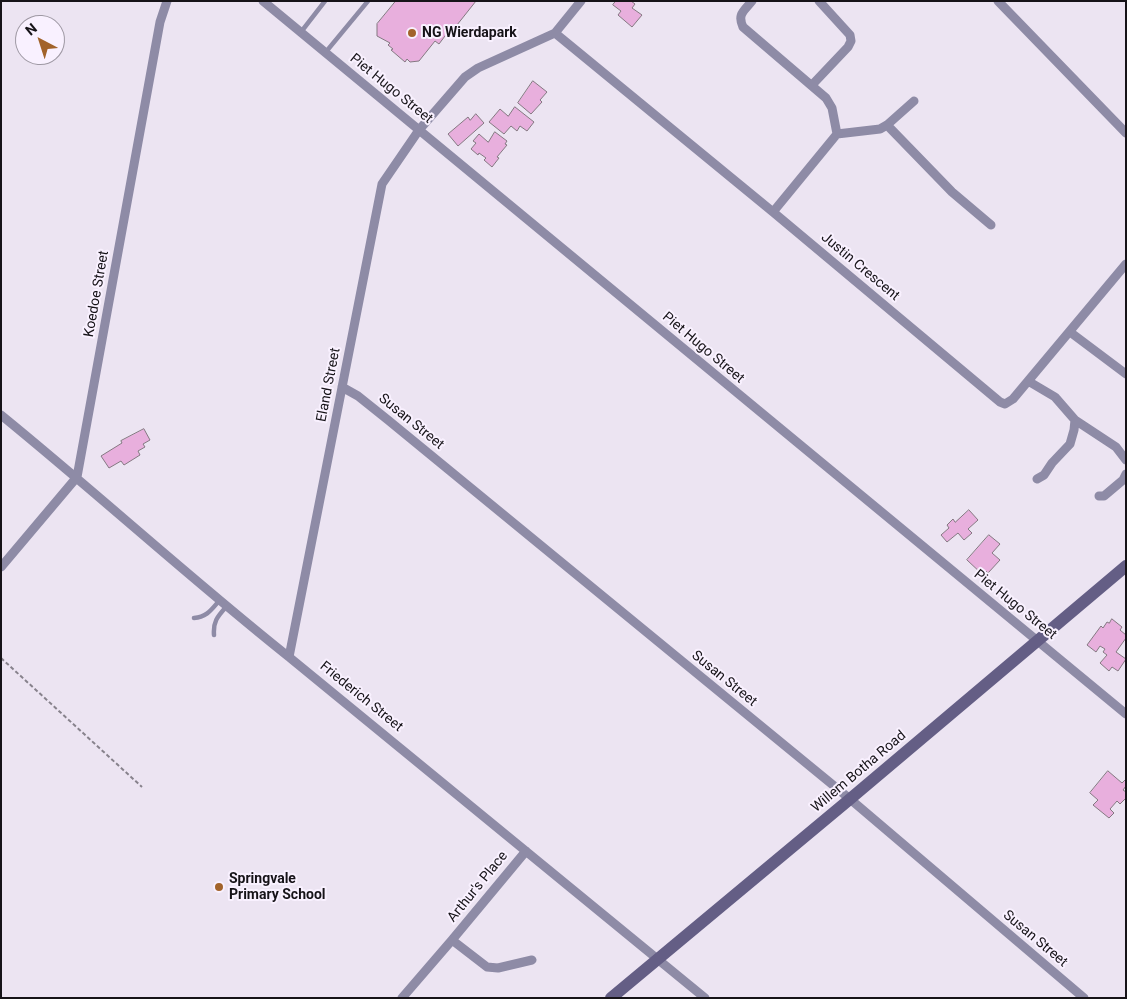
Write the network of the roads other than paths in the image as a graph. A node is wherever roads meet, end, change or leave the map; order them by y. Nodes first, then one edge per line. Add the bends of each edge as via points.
1 (167, 1) edge
2 (263, 1) edge
3 (325, 1) edge
4 (368, 1) edge
5 (581, 1) edge
6 (752, 1) edge
7 (819, 1) edge
8 (998, 1) edge
9 (300, 32) junction
10 (555, 33) junction
11 (325, 53) junction
12 (812, 85) junction
13 (914, 101) dead end
14 (887, 125) junction
15 (419, 130) junction
16 (1126, 133) edge
17 (837, 134) junction
18 (773, 212) junction
19 (991, 225) dead end
20 (1126, 264) edge
21 (1070, 332) junction
22 (1126, 374) edge
23 (1028, 381) junction
24 (342, 387) junction
25 (1, 415) edge
26 (1075, 420) junction
27 (1126, 460) edge
28 (1126, 474) edge
29 (78, 477) junction
30 (1037, 479) dead end
31 (1099, 496) dead end
32 (1126, 566) edge
33 (1, 567) edge
34 (222, 604) junction
35 (194, 618) dead end
36 (214, 635) dead end
37 (1037, 641) junction
38 (289, 657) junction
39 (1126, 714) edge
40 (850, 800) junction
41 (526, 851) junction
42 (452, 940) junction
43 (658, 959) junction
44 (532, 960) dead end
45 (402, 998) edge
46 (611, 998) edge
47 (705, 998) edge
48 (1084, 998) edge

1 - 29 street, Koedoe Street
2 - 9 street, Piet Hugo Street
3 - 9 lane
4 - 11 lane
5 - 10 street
6 - 12 street via 742,13 743,27
7 - 12 street via 851,40
8 - 16 street
9 - 11 street, Piet Hugo Street
10 - 15 street, Eland Street via 471,72
10 - 18 street, Justin Crescent
11 - 15 street, Piet Hugo Street
12 - 17 street via 832,108
13 - 14 street
14 - 17 street via 874,130
14 - 19 street via 952,192
15 - 24 street, Eland Street via 380,189
15 - 37 street, Piet Hugo Street
17 - 18 street
18 - 23 street, Justin Crescent via 1000,402 1004,404 1013,399
20 - 21 street, Justin Crescent
21 - 22 street
21 - 23 street, Justin Crescent
23 - 26 street via 1055,397
24 - 38 street, Eland Street
24 - 40 street, Susan Street via 388,420
25 - 29 street, Friederich Street
26 - 27 street via 1116,447
26 - 30 street via 1070,444
28 - 31 street via 1104,496
29 - 33 street
29 - 34 street, Friederich Street
32 - 37 street, Willem Botha Road
34 - 35 lane via 201,618
34 - 36 lane via 215,619
34 - 38 street, Friederich Street
37 - 39 street, Piet Hugo Street
37 - 40 street, Willem Botha Road
38 - 41 street, Friederich Street
40 - 43 street, Willem Botha Road
40 - 48 street, Susan Street
41 - 42 street, Arthur's Place
41 - 43 street, Friederich Street
42 - 44 street, Arthur's Place via 487,967 498,968
42 - 45 street, Arthur's Place
43 - 46 street, Willem Botha Road
43 - 47 street, Friederich Street

